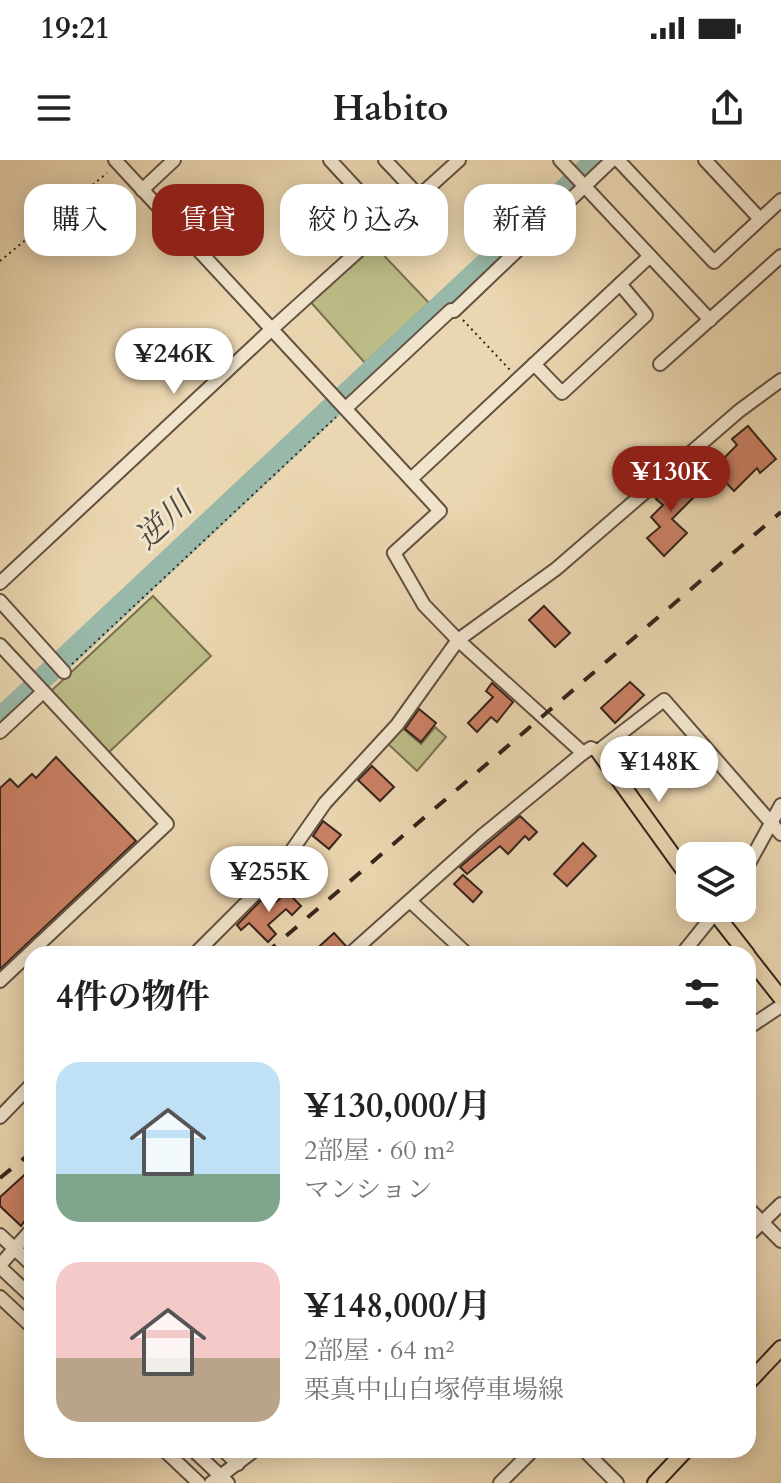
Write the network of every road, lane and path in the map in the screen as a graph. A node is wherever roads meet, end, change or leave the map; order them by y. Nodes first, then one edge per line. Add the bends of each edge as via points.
1 (174, 160) edge
2 (330, 160) edge
3 (385, 160) edge
4 (459, 160) edge
5 (615, 160) edge
6 (705, 160) edge
7 (116, 162) edge
8 (568, 165) edge
9 (352, 184) edge
10 (408, 184) edge
11 (434, 184) edge
12 (583, 184) junction
13 (142, 190) junction
14 (781, 200) edge
15 (760, 219) junction
16 (355, 256) edge
17 (650, 256) junction
18 (780, 259) edge
19 (0, 261) edge
20 (620, 284) junction
21 (454, 311) junction
22 (710, 320) junction
23 (273, 328) junction
24 (534, 364) junction
25 (660, 364) dead end
26 (518, 379) junction
27 (781, 380) edge
28 (346, 408) junction
29 (411, 479) junction
30 (0, 583) edge
31 (0, 601) edge
32 (458, 640) junction
33 (0, 645) edge
34 (64, 672) joint
35 (43, 692) junction
36 (0, 732) edge
37 (591, 752) junction
38 (781, 805) edge
39 (771, 822) junction
40 (781, 834) edge
41 (756, 850) edge
42 (676, 861) edge
43 (410, 901) junction
44 (706, 922) edge
45 (724, 922) edge
46 (37, 946) edge
47 (203, 946) edge
48 (359, 946) edge
49 (458, 946) edge
50 (688, 946) edge
51 (741, 946) edge
52 (24, 958) edge
53 (756, 966) edge
54 (0, 981) edge
55 (781, 998) edge
56 (781, 1006) edge
57 (756, 1023) edge
58 (24, 1092) edge
59 (0, 1117) edge
60 (781, 1204) edge
61 (756, 1216) edge
62 (762, 1222) junction
63 (756, 1228) edge
64 (0, 1235) edge
65 (24, 1239) edge
66 (781, 1241) edge
67 (16, 1249) junction
68 (24, 1257) edge
69 (0, 1266) edge
70 (24, 1289) edge
71 (0, 1297) edge
72 (24, 1320) edge
73 (781, 1348) edge
74 (756, 1375) edge
75 (172, 1458) edge
76 (200, 1458) edge
77 (232, 1458) edge
78 (245, 1458) edge
79 (525, 1458) edge
80 (592, 1458) edge
81 (678, 1458) edge
82 (238, 1464) junction
83 (220, 1481) edge
84 (199, 1483) edge
85 (500, 1483) edge
86 (617, 1483) edge
87 (655, 1483) edge

1 - 13 street
2 - 9 street
3 - 10 street
4 - 11 street
5 - 12 street
5 - 15 street via 714,262
6 - 15 street
7 - 13 street
7 - 19 path
8 - 12 street
12 - 17 street
12 - 21 street
13 - 23 street
14 - 15 street
16 - 23 street
17 - 20 street
17 - 22 street
18 - 22 street
20 - 24 street
20 - 24 street via 646,315 562,393
21 - 26 path
21 - 28 street
22 - 25 street
23 - 28 street
23 - 30 street
24 - 26 street
26 - 29 street
27 - 32 street via 556,569
28 - 29 street
28 - 34 path
29 - 32 street via 440,511 394,553 424,605
31 - 34 street
32 - 37 street
32 - 47 street via 397,725 325,803 276,873
33 - 35 street
35 - 36 street
35 - 46 street via 167,824
37 - 39 street via 664,700
37 - 42 main road
37 - 43 street via 482,836
38 - 39 street
39 - 40 street
39 - 41 street
43 - 48 street
43 - 49 street
44 - 50 street
45 - 51 main road
52 - 54 street
53 - 55 main road
56 - 57 street
58 - 59 street
60 - 62 street
61 - 62 street
62 - 63 street
62 - 66 street
64 - 67 street
65 - 67 street
67 - 68 street
67 - 69 street
69 - 70 street
71 - 72 street
73 - 74 main road
75 - 84 street
76 - 83 street
77 - 82 street
78 - 82 street
79 - 85 street
80 - 86 street
81 - 87 main road
82 - 83 street

